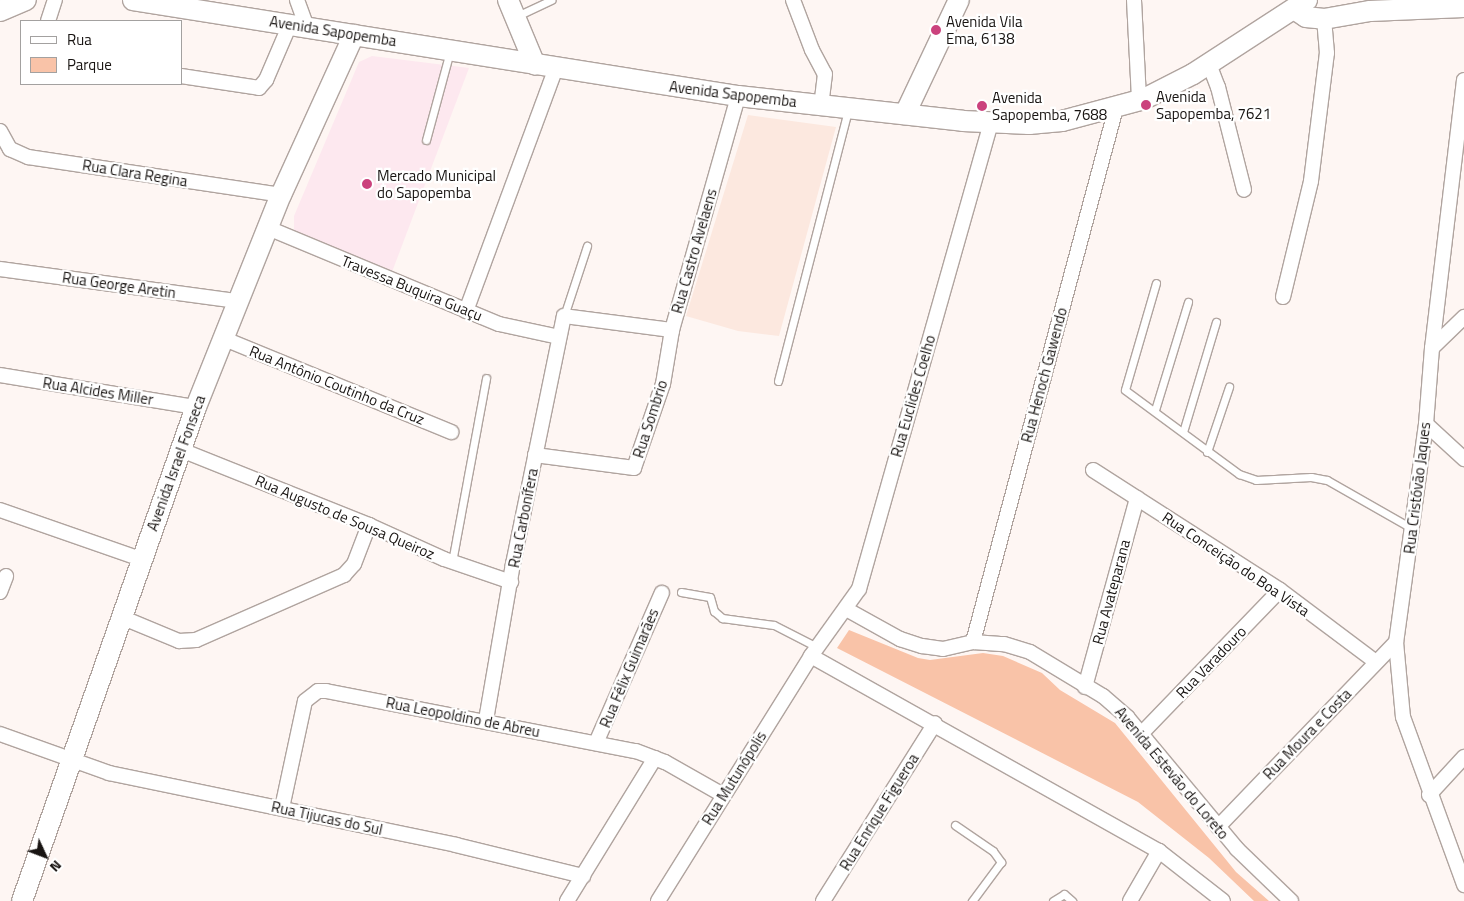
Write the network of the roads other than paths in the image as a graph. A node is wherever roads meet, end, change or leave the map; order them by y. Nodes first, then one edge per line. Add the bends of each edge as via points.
1 (26, 0) edge
2 (55, 0) edge
3 (134, 0) edge
4 (297, 0) edge
5 (551, 0) edge
6 (793, 0) edge
7 (959, 0) edge
8 (1134, 0) edge
9 (1345, 0) edge
10 (1301, 5) edge
11 (218, 6) edge
12 (1464, 7) edge
13 (511, 9) edge
14 (0, 11) edge
15 (1370, 11) junction
16 (1324, 19) junction
17 (48, 20) edge
18 (299, 25) junction
19 (354, 34) junction
20 (450, 50) junction
21 (535, 64) junction
22 (1209, 64) junction
23 (556, 68) junction
24 (182, 76) edge
25 (1464, 80) edge
26 (738, 96) junction
27 (1140, 100) junction
28 (821, 105) junction
29 (848, 108) junction
30 (1116, 108) junction
31 (904, 114) junction
32 (991, 123) junction
33 (0, 131) edge
34 (426, 140) dead end
35 (1244, 190) dead end
36 (281, 195) junction
37 (268, 228) junction
38 (587, 246) dead end
39 (0, 269) edge
40 (1156, 283) dead end
41 (1283, 297) dead end
42 (238, 301) junction
43 (1188, 302) dead end
44 (466, 311) junction
45 (564, 316) junction
46 (1464, 316) edge
47 (1216, 322) dead end
48 (672, 330) junction
49 (559, 337) junction
50 (222, 338) junction
51 (1432, 348) junction
52 (0, 375) edge
53 (486, 378) dead end
54 (778, 381) dead end
55 (1229, 387) dead end
56 (196, 407) junction
57 (1156, 410) junction
58 (1426, 424) junction
59 (451, 432) dead end
60 (1183, 432) junction
61 (179, 450) junction
62 (1208, 452) junction
63 (534, 455) junction
64 (1464, 459) edge
65 (1093, 470) dead end
66 (1137, 498) junction
67 (0, 510) edge
68 (368, 525) junction
69 (1413, 529) junction
70 (141, 559) junction
71 (452, 562) junction
72 (6, 576) dead end
73 (511, 582) junction
74 (1280, 590) junction
75 (0, 592) edge
76 (681, 592) dead end
77 (662, 593) dead end
78 (846, 609) junction
79 (121, 616) junction
80 (973, 642) junction
81 (1396, 642) junction
82 (814, 651) junction
83 (1376, 662) junction
84 (1085, 687) junction
85 (486, 720) junction
86 (935, 723) junction
87 (0, 734) edge
88 (1141, 734) junction
89 (596, 743) junction
90 (1464, 757) edge
91 (655, 758) junction
92 (71, 761) junction
93 (1429, 794) junction
94 (724, 795) junction
95 (282, 808) junction
96 (955, 824) dead end
97 (1218, 827) junction
98 (1159, 852) junction
99 (583, 876) junction
100 (1464, 886) edge
101 (24, 901) edge
102 (567, 901) edge
103 (658, 901) edge
104 (823, 901) edge
105 (972, 901) edge
106 (1053, 901) edge
107 (1072, 901) edge
108 (1130, 901) edge
109 (1223, 901) edge
110 (1291, 901) edge

1 - 14 main road
2 - 17 street
3 - 11 main road, Avenida Sapopemba
4 - 18 street
5 - 13 lane
6 - 28 street via 825,74
7 - 31 main road
8 - 27 street
9 - 15 main road
10 - 16 main road via 1306,17
10 - 22 main road, Avenida Sapopemba
11 - 18 main road, Avenida Sapopemba
12 - 15 main road
13 - 21 main road
15 - 16 main road
16 - 41 street via 1327,53 1311,181
18 - 19 main road, Avenida Sapopemba
18 - 24 street via 259,88
19 - 20 main road, Avenida Sapopemba
19 - 36 main road, Avenida Israel Fonseca
20 - 21 main road, Avenida Sapopemba
20 - 34 lane
21 - 23 main road, Avenida Sapopemba
22 - 27 main road, Avenida Sapopemba
22 - 35 street via 1218,87
23 - 26 main road, Avenida Sapopemba
23 - 44 street
25 - 51 street, Rua Cristóvão Jaques
26 - 28 main road, Avenida Sapopemba
26 - 48 street, Rua Castro Avelaens
27 - 30 main road, Avenida Sapopemba
28 - 29 main road, Avenida Sapopemba
29 - 31 main road, Avenida Sapopemba
29 - 54 lane
30 - 32 main road, Avenida Sapopemba via 1062,121
30 - 80 street, Rua Henoch Gawendo
31 - 32 main road, Avenida Sapopemba
32 - 78 street, Rua Euclides Coelho via 859,589
33 - 36 street, Rua Clara Regina via 10,149 28,157
36 - 37 main road, Avenida Israel Fonseca
37 - 42 main road, Avenida Israel Fonseca
37 - 44 street, Travessa Buquira Guaçu
38 - 45 lane
39 - 42 street, Rua George Aretin
40 - 57 lane via 1125,390
42 - 50 main road, Avenida Israel Fonseca
43 - 57 lane
44 - 49 street, Travessa Buquira Guaçu via 499,324
45 - 48 street, Rua Castro Avelaens
45 - 49 street, Rua Carbonífera
46 - 51 street
47 - 60 lane
48 - 63 street, Rua Sombrio via 663,384 634,468
49 - 63 street, Rua Carbonífera
50 - 56 main road, Avenida Israel Fonseca
50 - 59 street, Rua Antônio Coutinho da Cruz
51 - 58 street, Rua Cristóvão Jaques
52 - 56 street, Rua Alcides Miller
53 - 71 lane
55 - 62 lane
56 - 61 main road, Avenida Israel Fonseca
57 - 60 lane
58 - 64 street
58 - 69 street, Rua Cristóvão Jaques
60 - 62 lane
61 - 68 street, Rua Augusto de Sousa Queiroz
61 - 70 main road, Avenida Israel Fonseca
62 - 69 lane via 1239,474 1256,480 1311,477 1327,480
63 - 73 street, Rua Carbonífera
65 - 66 street, Rua Conceição do Boa Vista
66 - 74 street, Rua Conceição do Boa Vista
66 - 84 street, Rua Avateparana
67 - 70 street
68 - 71 street, Rua Augusto de Sousa Queiroz
68 - 79 street via 354,564 344,575 196,640 179,641
69 - 81 street, Rua Cristóvão Jaques
70 - 79 main road, Avenida Israel Fonseca
71 - 73 street, Rua Augusto de Sousa Queiroz
72 - 75 street
73 - 85 street, Rua Carbonífera
74 - 83 street, Rua Conceição do Boa Vista
74 - 88 street, Rua Varadouro
76 - 82 lane via 710,597 714,611 722,618 774,625
77 - 89 street, Rua Félix Guimarães
78 - 80 street, Avenida Estevão do Loreto via 900,639 922,646 943,649
78 - 82 street, Rua Euclides Coelho
79 - 92 main road, Avenida Israel Fonseca
80 - 84 street, Avenida Estevão do Loreto via 1004,644 1030,652
81 - 83 street, Rua Moura e Costa
81 - 93 street, Rua Cristóvão Jaques via 1403,717
82 - 86 street
82 - 94 street, Rua Mutunópolis
83 - 97 street, Rua Moura e Costa
84 - 88 street, Avenida Estevão do Loreto via 1117,706
85 - 89 street, Rua Leopoldino de Abreu
85 - 95 street, Rua Leopoldino de Abreu via 318,691 305,701
86 - 98 street
86 - 104 street, Rua Enrique Figueroa
87 - 92 street, Rua Tijucas do Sul
88 - 97 street, Avenida Estevão do Loreto
89 - 91 street, Rua Leopoldino de Abreu
90 - 93 street
91 - 94 street, Rua Leopoldino de Abreu
91 - 99 street
92 - 95 street, Rua Tijucas do Sul via 109,773
92 - 101 main road, Avenida Israel Fonseca
93 - 100 street, Rua Cristóvão Jaques
94 - 103 street, Rua Mutunópolis
95 - 99 street, Rua Tijucas do Sul
96 - 105 lane via 993,851 1001,862
97 - 110 street, Avenida Estevão do Loreto via 1250,863
98 - 108 street
98 - 109 street
99 - 102 street
106 - 107 lane via 1064,894

